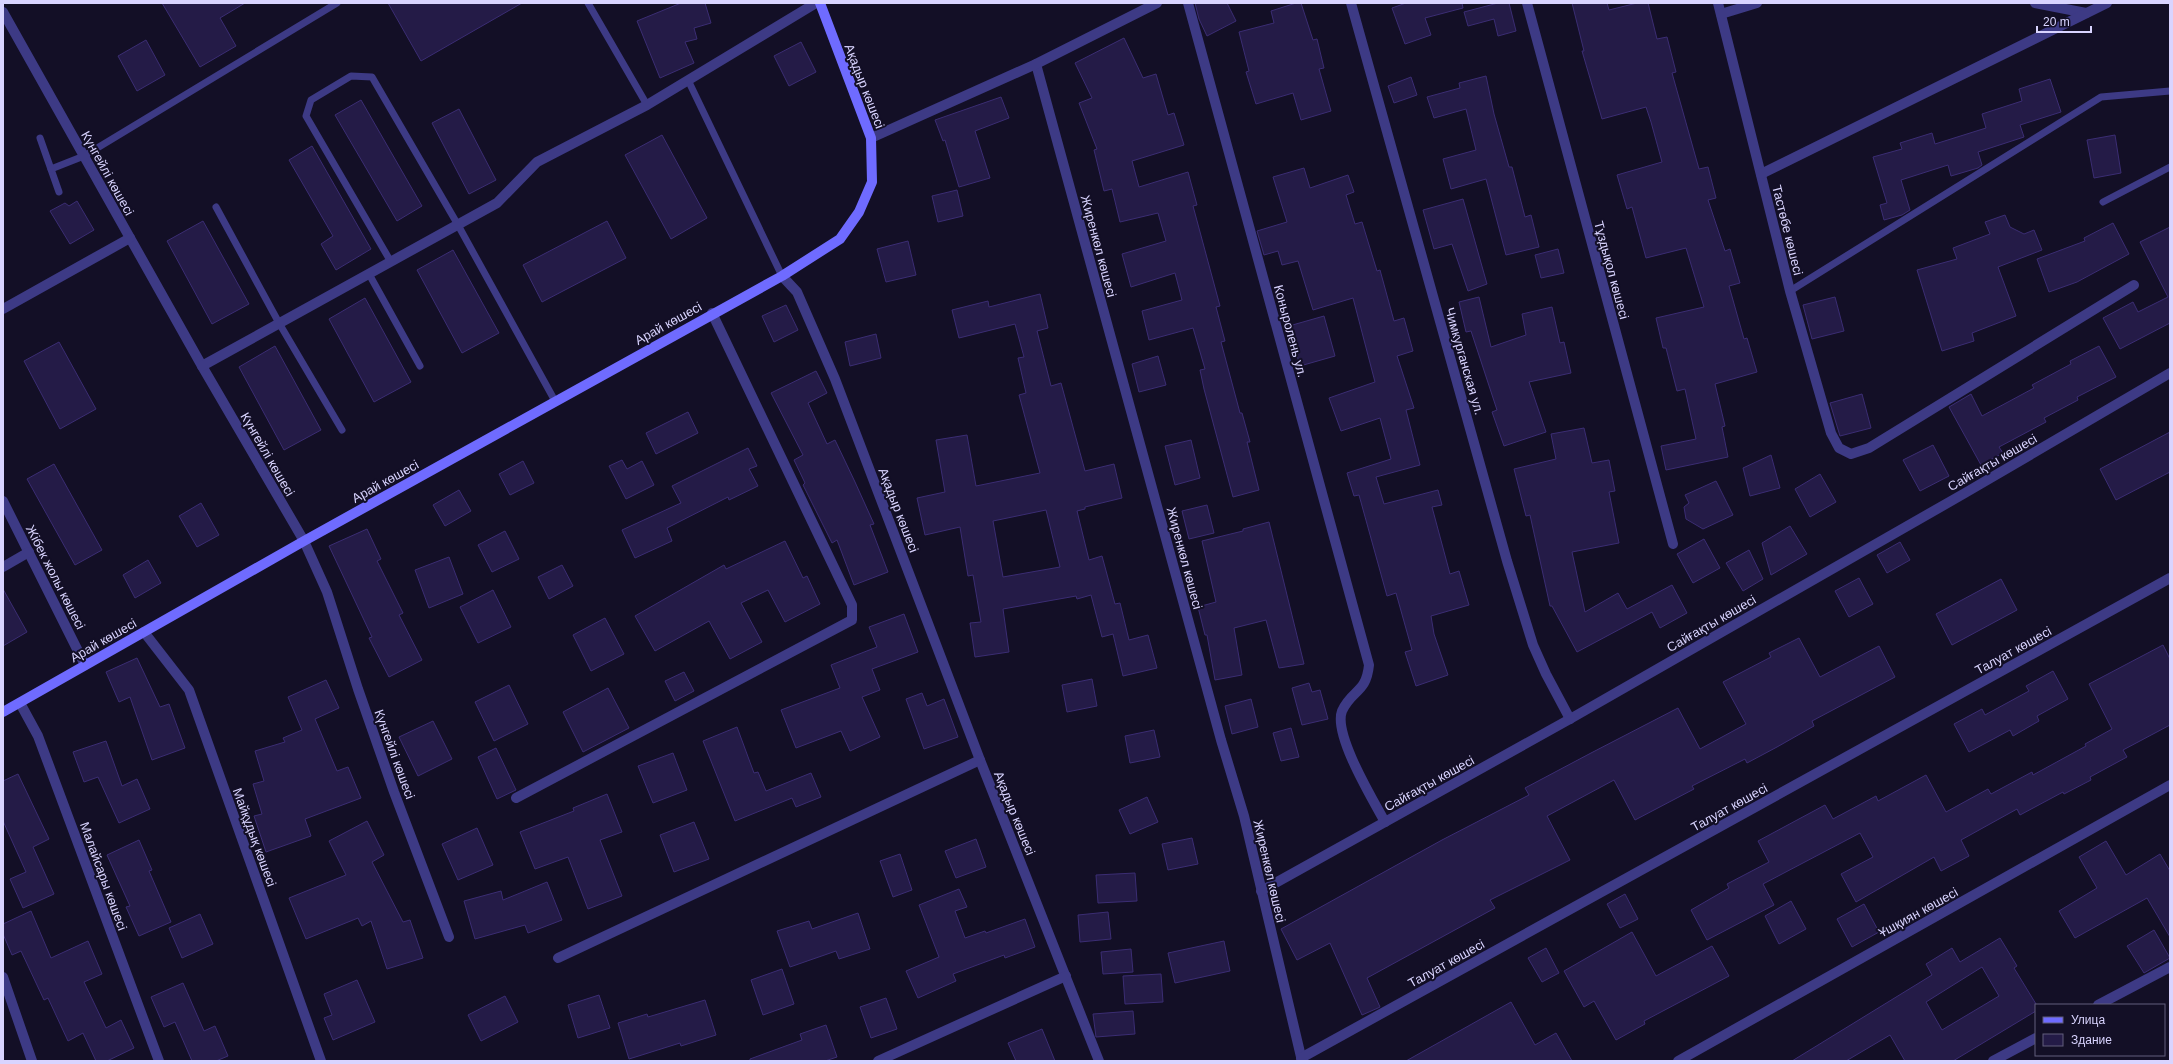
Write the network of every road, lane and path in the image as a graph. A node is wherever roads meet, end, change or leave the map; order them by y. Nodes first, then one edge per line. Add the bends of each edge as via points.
1 (337, 3) edge
2 (588, 3) edge
3 (816, 3) edge
4 (820, 3) edge
5 (1156, 3) edge
6 (1188, 3) edge
7 (1351, 3) edge
8 (1527, 3) edge
9 (1718, 3) edge
10 (1757, 3) edge
11 (2035, 3) edge
12 (2107, 3) edge
13 (3, 12) edge
14 (2086, 13) junction
15 (1721, 14) junction
16 (1036, 64) junction
17 (688, 80) junction
18 (2170, 91) edge
19 (647, 105) junction
20 (40, 138) dead end
21 (871, 138) junction
22 (84, 156) junction
23 (2170, 167) edge
24 (51, 169) junction
25 (1761, 174) junction
26 (59, 192) dead end
27 (2103, 202) dead end
28 (216, 207) dead end
29 (458, 224) junction
30 (130, 238) junction
31 (391, 262) junction
32 (369, 274) junction
33 (782, 276) junction
34 (2134, 285) dead end
35 (1790, 291) junction
36 (3, 309) edge
37 (712, 313) junction
38 (279, 324) junction
39 (202, 366) junction
40 (420, 366) dead end
41 (2170, 373) edge
42 (555, 401) junction
43 (342, 430) dead end
44 (3, 501) edge
45 (304, 541) junction
46 (1673, 544) dead end
47 (29, 552) junction
48 (3, 567) edge
49 (2170, 578) edge
50 (144, 632) junction
51 (86, 665) junction
52 (20, 703) junction
53 (3, 712) edge
54 (1570, 719) junction
55 (980, 760) junction
56 (2170, 785) edge
57 (516, 798) dead end
58 (1385, 822) junction
59 (1261, 891) junction
60 (449, 937) dead end
61 (558, 958) dead end
62 (2170, 967) edge
63 (1066, 976) junction
64 (3, 977) edge
65 (2100, 1004) edge
66 (2035, 1039) edge
67 (1302, 1059) edge
68 (32, 1061) edge
69 (159, 1061) edge
70 (321, 1061) edge
71 (878, 1061) edge
72 (1099, 1061) edge
73 (1678, 1061) edge
74 (1993, 1061) edge

1 - 22 lane
2 - 19 lane
3 - 17 street
4 - 21 street, Ақадыр көшесі
5 - 16 street
6 - 58 street, Коныролень ул. via 1370,666 1365,684 1347,700 1340,723 1357,769
7 - 54 street, Чимкурганская ул. via 1507,561 1533,645
8 - 46 street, Тұздықол көшесі
9 - 15 street, Тастөбе көшесі
10 - 15 street
11 - 14 street
12 - 14 street
13 - 22 street, Күнгейлі көшесі
14 - 25 street
15 - 25 street, Тастөбе көшесі
16 - 21 street
16 - 59 street, Жиренкөл көшесі via 1244,816
17 - 19 street
17 - 33 lane
18 - 35 lane via 2101,97
19 - 29 street via 537,162 497,203
20 - 24 lane
21 - 33 street, Ақадыр көшесі via 872,182 859,212 840,239
22 - 24 lane
22 - 30 street, Күнгейлі көшесі
23 - 27 lane
24 - 26 lane
25 - 35 street, Тастөбе көшесі
28 - 38 lane
29 - 31 street
29 - 31 lane via 372,77 351,76 311,100 306,116
29 - 42 lane
30 - 36 street
30 - 39 street, Күнгейлі көшесі
31 - 32 street
32 - 38 street
32 - 40 lane
33 - 37 street, Арай көшесі
33 - 55 street, Ақадыр көшесі via 797,292 835,379
34 - 35 street, Тастөбе көшесі via 1869,448 1851,454 1839,448 1831,433
37 - 42 street, Арай көшесі
37 - 57 street via 852,605 852,620
38 - 39 street
38 - 43 lane
39 - 45 street, Күнгейлі көшесі
41 - 54 street, Сайғақты көшесі
42 - 45 street, Арай көшесі
44 - 47 street, Жібек жолы көшесі
45 - 50 street, Арай көшесі
45 - 60 street, Күнгейлі көшесі via 327,592 392,785
47 - 48 street
47 - 51 street, Жібек жолы көшесі
49 - 67 street, Талуат көшесі
50 - 51 street, Арай көшесі
50 - 70 street, Майқұдық көшесі via 188,690
51 - 52 street, Арай көшесі
52 - 53 street, Арай көшесі
52 - 69 street, Малайсары көшесі via 38,736
54 - 58 street, Сайғақты көшесі
55 - 61 street
55 - 63 street, Ақадыр көшесі
56 - 73 street, Ұшқиян көшесі
58 - 59 street, Сайғақты көшесі
59 - 67 street, Жиренкөл көшесі
62 - 65 street
63 - 71 street
63 - 72 street, Ақадыр көшесі
64 - 68 street
66 - 74 street

